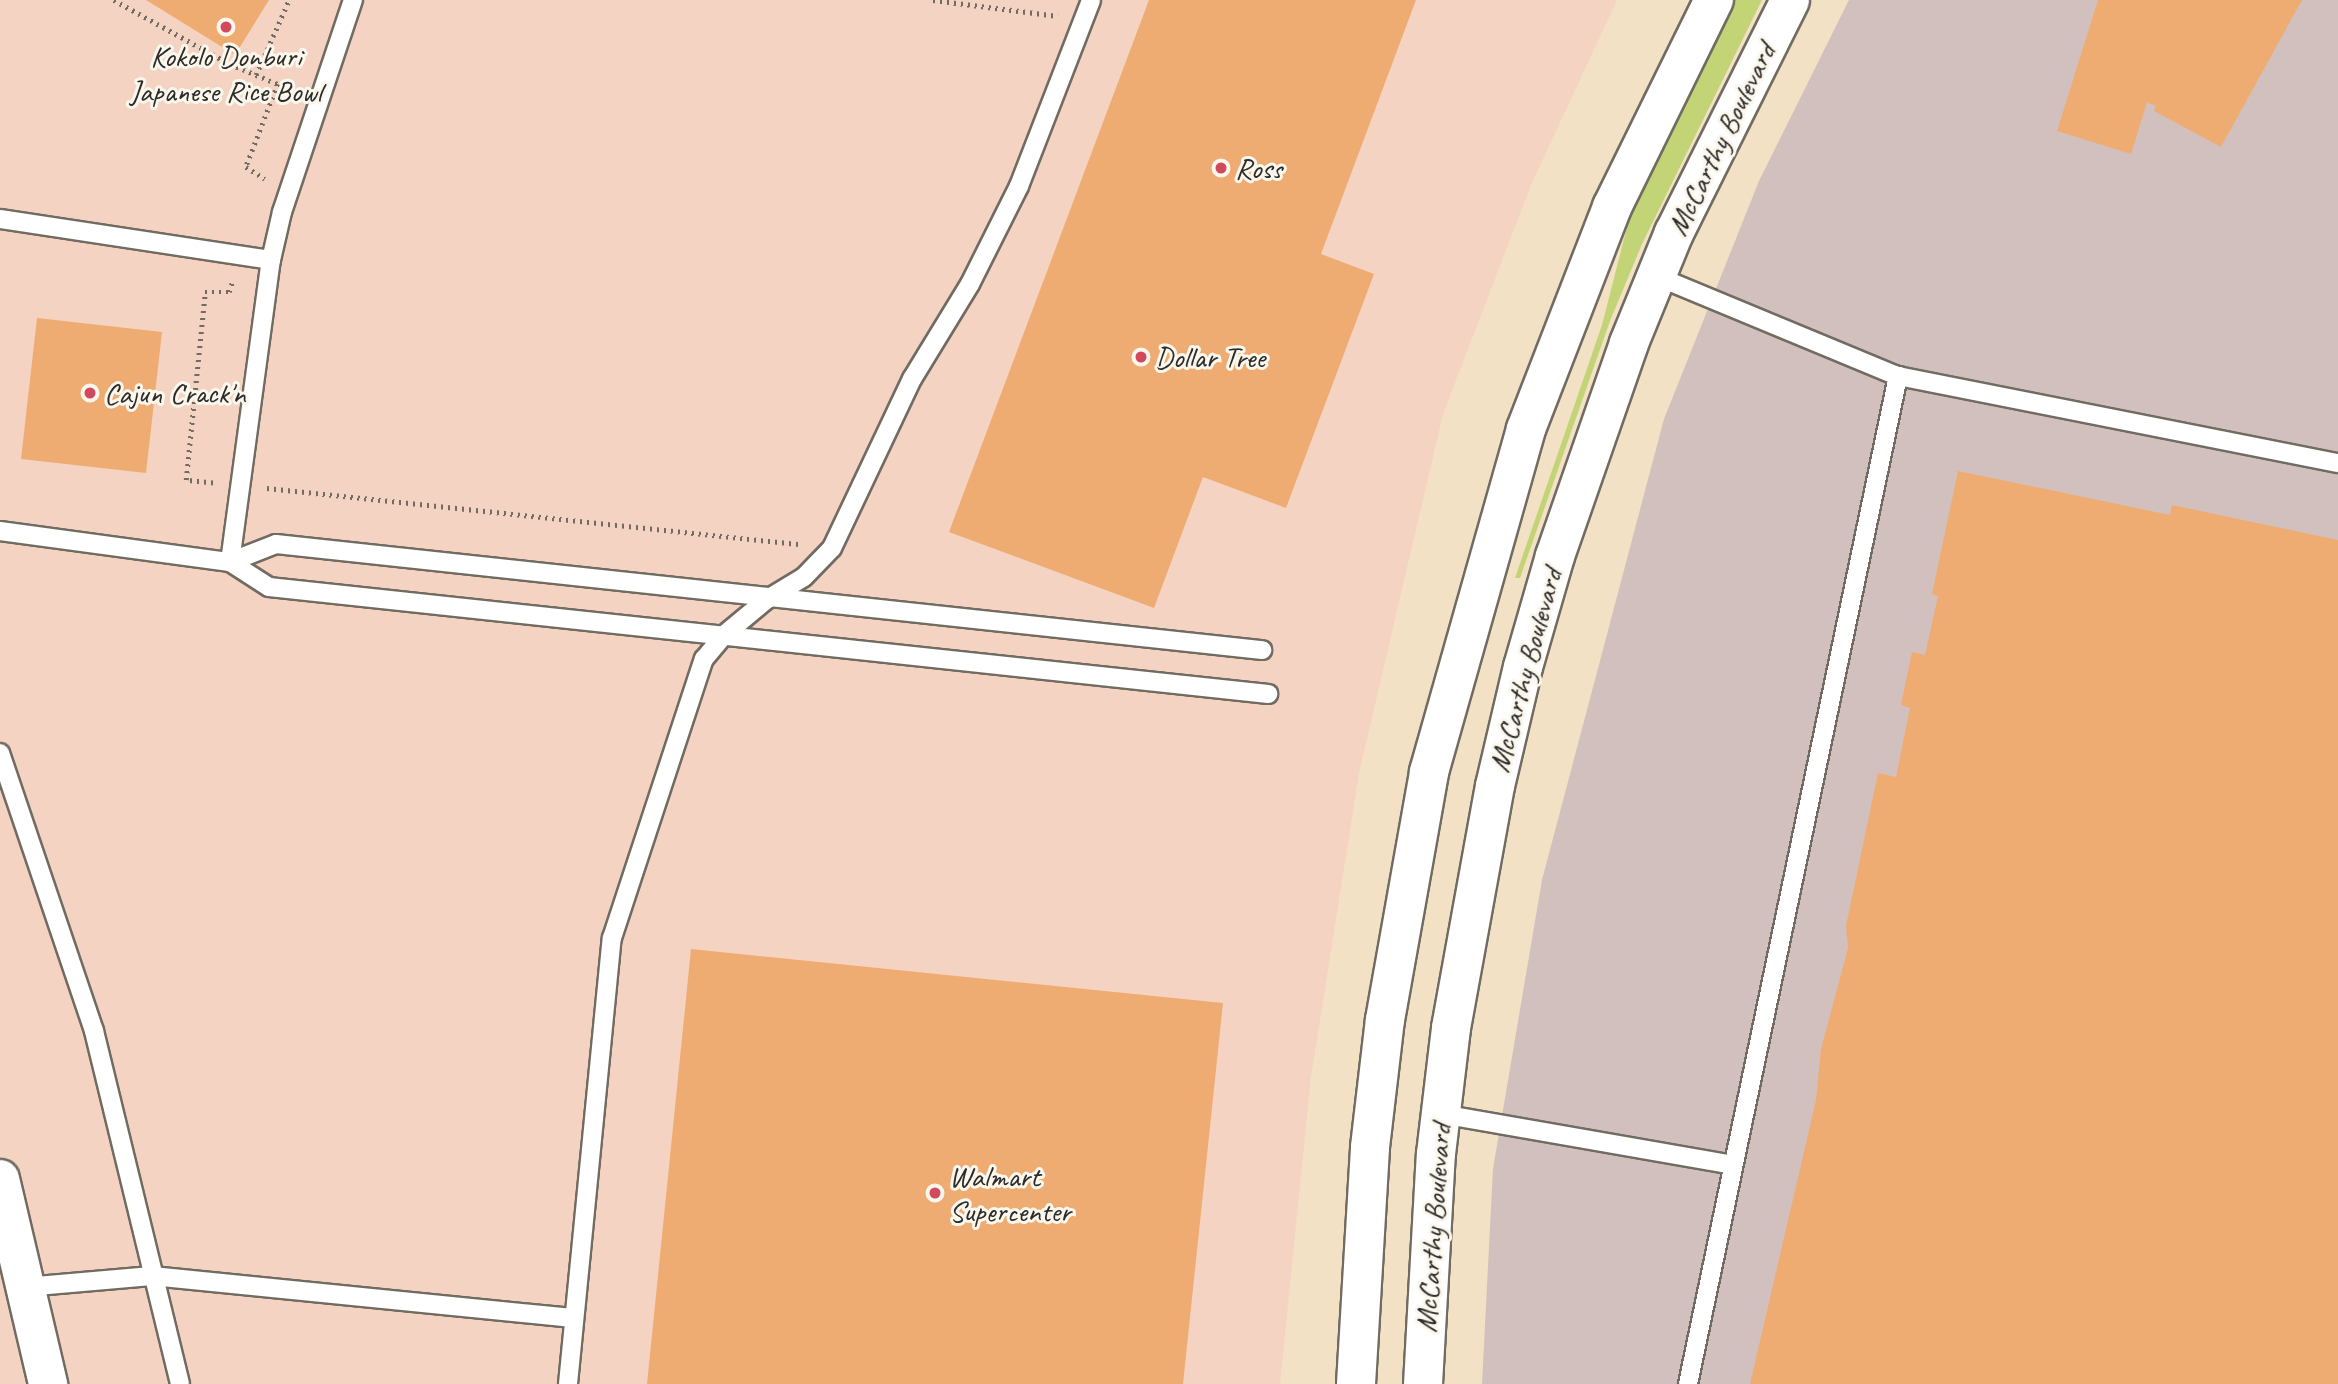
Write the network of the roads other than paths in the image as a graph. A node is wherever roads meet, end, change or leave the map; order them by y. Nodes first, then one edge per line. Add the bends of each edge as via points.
1 (353, 0) edge
2 (1091, 0) edge
3 (1714, 0) edge
4 (1790, 0) edge
5 (0, 219) edge
6 (271, 260) junction
7 (1656, 276) junction
8 (1898, 376) junction
9 (2338, 463) edge
10 (0, 531) edge
11 (230, 562) junction
12 (766, 600) junction
13 (724, 635) junction
14 (1262, 650) dead end
15 (1268, 694) dead end
16 (0, 753) edge
17 (1441, 1114) junction
18 (1733, 1165) junction
19 (0, 1179) edge
20 (152, 1276) junction
21 (25, 1287) junction
22 (573, 1318) junction
23 (48, 1384) edge
24 (180, 1384) edge
25 (569, 1384) edge
26 (1356, 1384) edge
27 (1423, 1384) edge
28 (1688, 1384) edge

1 - 6 lane via 282,212
2 - 12 lane via 1019,186 970,284 912,379 832,548 804,577
3 - 26 main road via 1612,206 1526,429 1429,772 1377,1084 1359,1286
4 - 7 main road, McCarthy Boulevard via 1725,125
5 - 6 lane
6 - 11 lane
7 - 8 lane
7 - 17 main road, McCarthy Boulevard via 1589,451 1523,667 1471,908
8 - 9 lane
8 - 18 lane
10 - 11 lane
11 - 12 lane via 276,544
11 - 13 lane via 270,587
12 - 13 lane
12 - 14 lane
13 - 15 lane
13 - 22 lane via 704,659 612,938
16 - 20 lane via 94,1031
17 - 18 lane
17 - 27 main road, McCarthy Boulevard
18 - 28 lane
19 - 21 main road
20 - 21 lane
20 - 22 lane
20 - 24 lane
21 - 23 main road
22 - 25 lane

